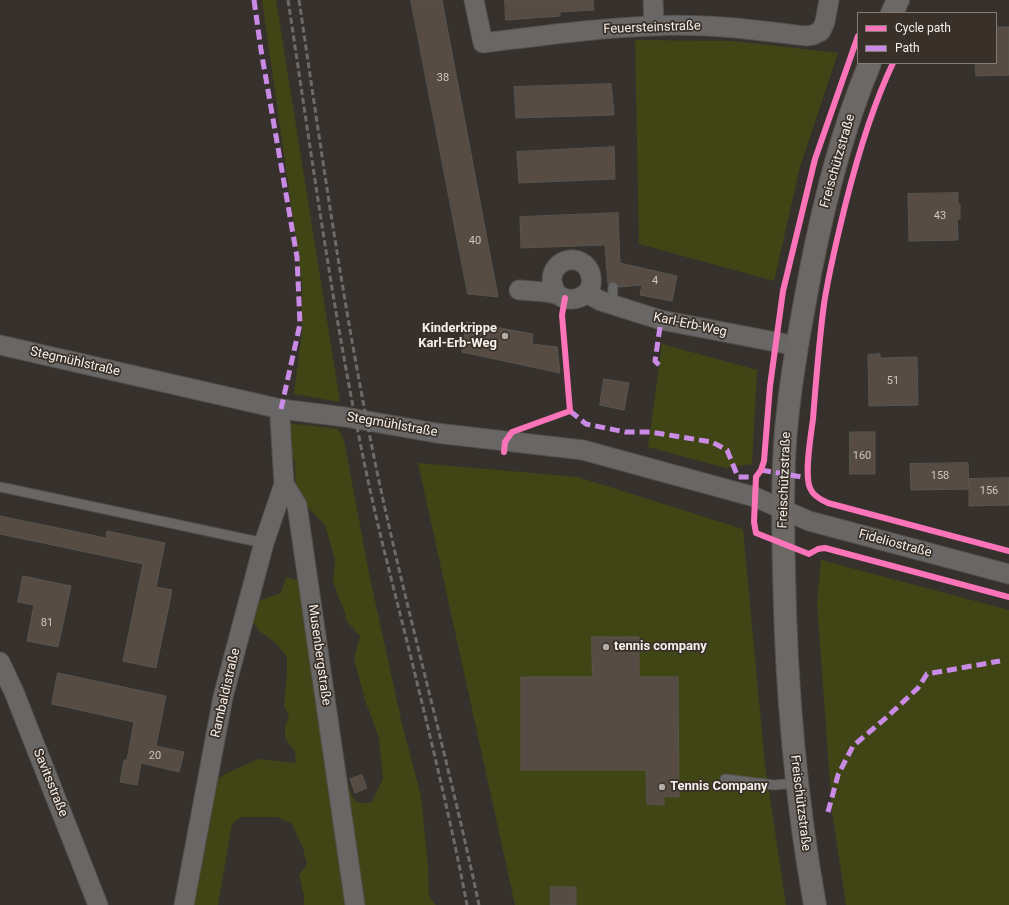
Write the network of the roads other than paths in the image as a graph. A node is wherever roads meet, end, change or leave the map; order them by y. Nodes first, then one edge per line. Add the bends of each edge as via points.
1 (474, 0) edge
2 (653, 0) edge
3 (829, 0) edge
4 (898, 0) edge
5 (892, 12) edge
6 (654, 26) junction
7 (870, 64) edge
8 (519, 290) dead end
9 (586, 293) junction
10 (557, 294) junction
11 (0, 345) edge
12 (797, 346) junction
13 (281, 408) junction
14 (284, 484) junction
15 (0, 487) edge
16 (782, 510) junction
17 (264, 543) junction
18 (1009, 574) edge
19 (0, 662) edge
20 (725, 780) dead end
21 (797, 783) junction
22 (98, 905) edge
23 (184, 905) edge
24 (355, 905) edge
25 (815, 905) edge

1 - 6 street, Feuersteinstraße via 483,44 563,32
2 - 6 street
3 - 6 street, Feuersteinstraße via 821,31 813,35 719,27
4 - 5 main road
7 - 12 main road, Freischützstraße via 835,161
8 - 10 street
9 - 10 street via 582,297 570,300
9 - 10 street via 592,282 589,270 580,261 566,260 560,263 552,275
9 - 12 street, Karl-Erb-Weg via 601,301 613,296 661,320
11 - 13 street, Stegmühlstraße
12 - 16 main road, Freischützstraße via 786,432
13 - 14 street, Musenbergstraße
13 - 16 street, Stegmühlstraße via 436,434 583,450 755,497
14 - 17 street, Rambaldistraße
14 - 24 street, Musenbergstraße via 297,505
15 - 17 lane
16 - 18 street, Fideliostraße via 809,521
16 - 21 main road, Freischützstraße via 788,690
17 - 23 street, Rambaldistraße via 223,697
19 - 22 street, Savitsstraße
20 - 21 lane
21 - 25 main road, Freischützstraße

